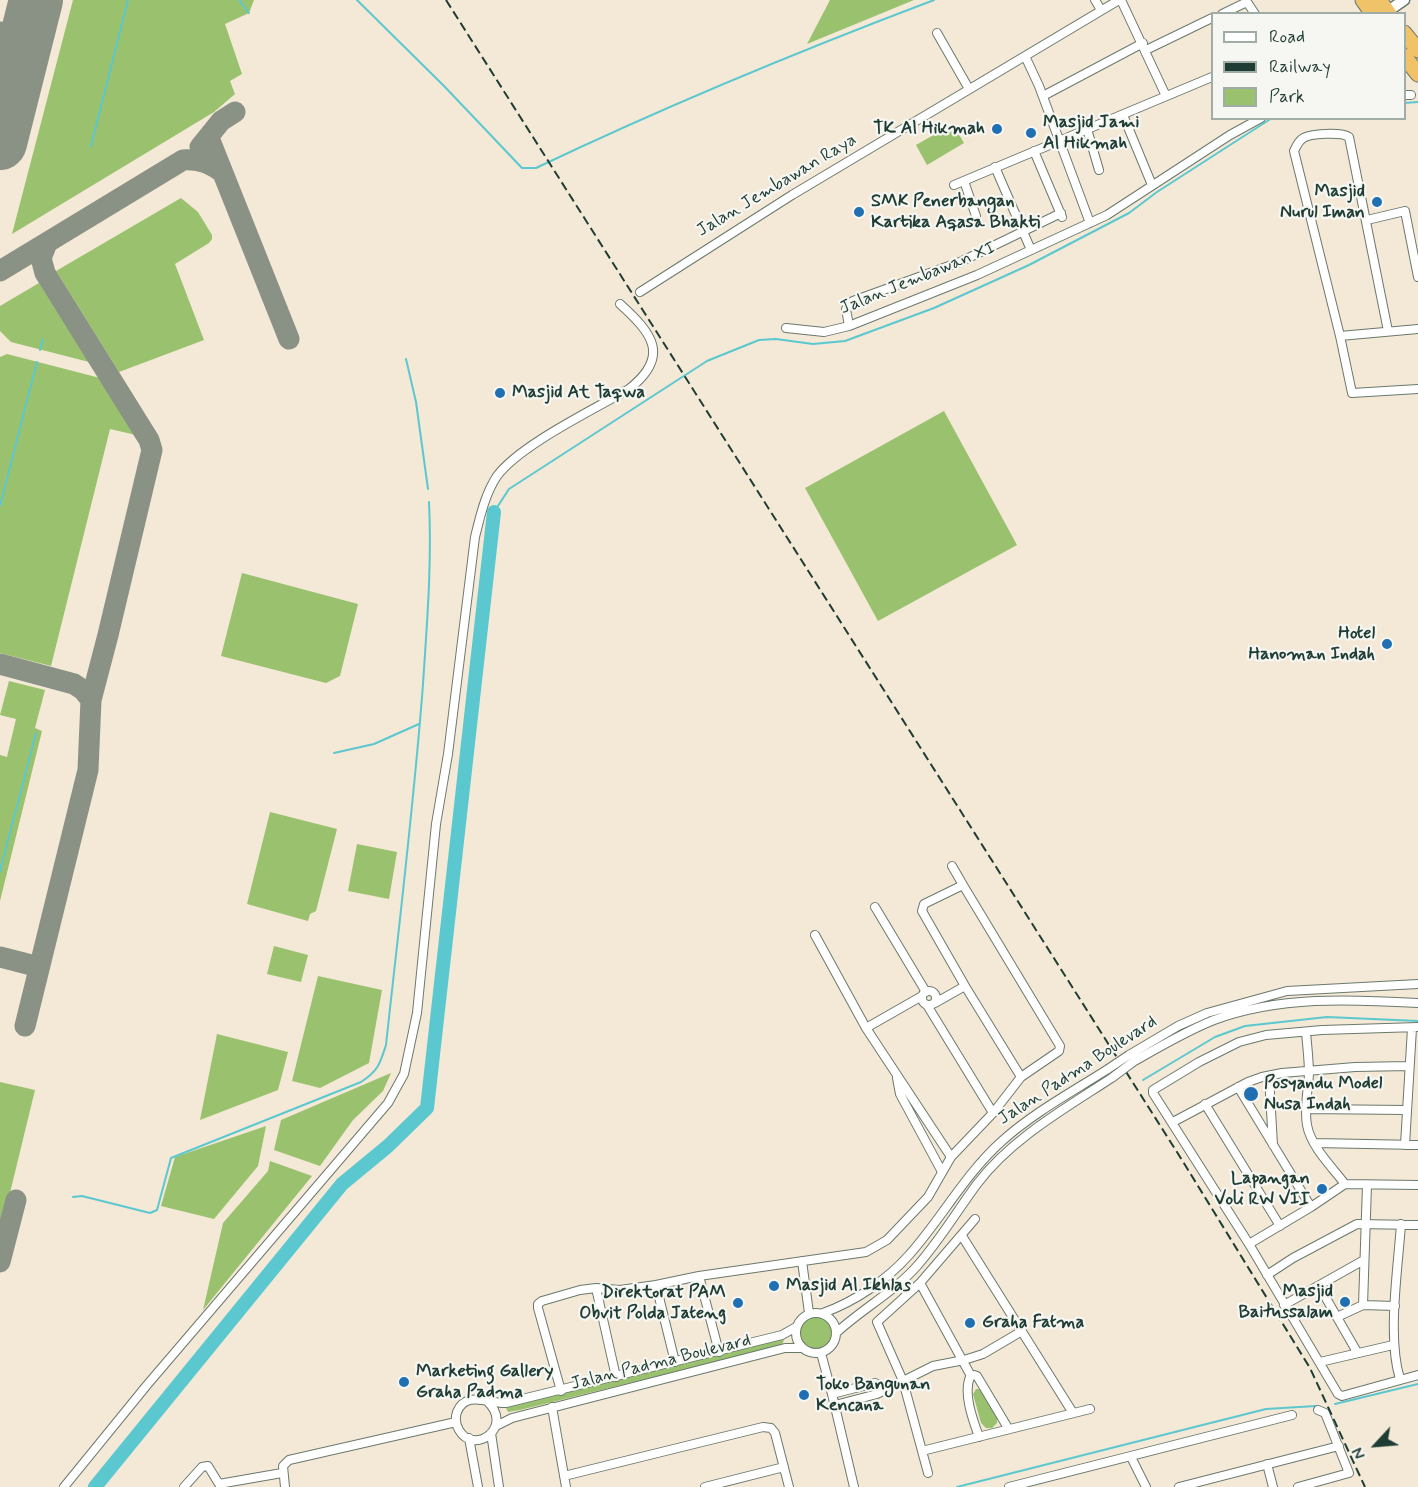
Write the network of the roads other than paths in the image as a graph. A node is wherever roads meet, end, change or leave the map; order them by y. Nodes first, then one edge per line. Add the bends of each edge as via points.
1 (1095, 0) edge
2 (1120, 0) edge
3 (1363, 0) edge
4 (1404, 0) edge
5 (1246, 2) edge
6 (1101, 10) junction
7 (1382, 10) edge
8 (1226, 12) edge
9 (1211, 18) edge
10 (937, 33) dead end
11 (1406, 35) edge
12 (1144, 46) junction
13 (1418, 50) edge
14 (1025, 56) junction
15 (1406, 59) edge
16 (1418, 74) edge
17 (1211, 77) edge
18 (969, 89) junction
19 (1043, 96) junction
20 (1166, 96) junction
21 (1123, 115) junction
22 (1257, 120) edge
23 (1087, 129) junction
24 (1059, 142) junction
25 (1034, 151) junction
26 (995, 167) junction
27 (1099, 170) dead end
28 (964, 180) junction
29 (954, 185) dead end
30 (1152, 185) junction
31 (976, 216) dead end
32 (1367, 220) junction
33 (1090, 223) junction
34 (1023, 233) junction
35 (1031, 250) junction
36 (1418, 278) edge
37 (640, 292) dead end
38 (620, 304) dead end
39 (849, 326) junction
40 (786, 328) dead end
41 (1418, 329) edge
42 (1388, 331) junction
43 (1340, 336) junction
44 (1418, 389) edge
45 (952, 866) dead end
46 (963, 885) junction
47 (875, 907) dead end
48 (815, 935) dead end
49 (1418, 984) edge
50 (965, 986) junction
51 (1381, 987) junction
52 (924, 994) junction
53 (1382, 1001) junction
54 (1418, 1003) edge
55 (931, 1004) junction
56 (866, 1028) junction
57 (1415, 1028) edge
58 (1306, 1032) junction
59 (1131, 1058) junction
60 (1409, 1066) junction
61 (1309, 1071) junction
62 (1111, 1073) junction
63 (897, 1075) junction
64 (1269, 1076) junction
65 (1021, 1077) junction
66 (1238, 1087) junction
67 (1205, 1104) junction
68 (1306, 1109) junction
69 (1407, 1110) junction
70 (993, 1113) junction
71 (1173, 1122) junction
72 (1315, 1143) junction
73 (1273, 1145) junction
74 (1405, 1145) junction
75 (1418, 1145) edge
76 (951, 1157) junction
77 (941, 1170) junction
78 (1345, 1184) junction
79 (1368, 1185) junction
80 (1418, 1185) edge
81 (1311, 1208) junction
82 (975, 1219) dead end
83 (1367, 1223) junction
84 (1401, 1224) junction
85 (1418, 1225) edge
86 (1280, 1226) junction
87 (962, 1236) junction
88 (1249, 1244) junction
89 (1364, 1260) junction
90 (802, 1261) junction
91 (1267, 1275) junction
92 (699, 1276) junction
93 (920, 1283) junction
94 (656, 1285) junction
95 (1319, 1286) junction
96 (596, 1288) junction
97 (1284, 1305) junction
98 (1363, 1305) junction
99 (1395, 1306) junction
100 (809, 1313) junction
101 (823, 1313) junction
102 (1337, 1317) junction
103 (796, 1327) junction
104 (1022, 1331) junction
105 (837, 1334) junction
106 (1394, 1345) junction
107 (802, 1348) junction
108 (719, 1352) junction
109 (1357, 1352) junction
110 (821, 1353) junction
111 (964, 1360) junction
112 (675, 1362) junction
113 (1320, 1362) junction
114 (1418, 1375) edge
115 (972, 1376) junction
116 (616, 1377) junction
117 (1400, 1379) junction
118 (903, 1381) junction
119 (861, 1387) junction
120 (887, 1388) junction
121 (561, 1391) junction
122 (832, 1394) junction
123 (864, 1398) junction
124 (487, 1401) junction
125 (835, 1405) junction
126 (552, 1407) junction
127 (1090, 1409) dead end
128 (1318, 1410) dead end
129 (1073, 1413) junction
130 (1292, 1414) dead end
131 (456, 1422) junction
132 (1008, 1428) junction
133 (494, 1430) junction
134 (979, 1437) junction
135 (469, 1438) junction
136 (1339, 1446) junction
137 (922, 1451) junction
138 (1131, 1457) junction
139 (1267, 1464) junction
140 (784, 1467) junction
141 (282, 1473) junction
142 (928, 1473) dead end
143 (564, 1476) junction
144 (220, 1486) edge
145 (64, 1487) edge
146 (184, 1487) edge
147 (285, 1487) edge
148 (478, 1487) edge
149 (499, 1487) edge
150 (566, 1487) edge
151 (705, 1487) edge
152 (789, 1487) edge
153 (854, 1487) edge
154 (1010, 1487) edge
155 (1146, 1487) edge
156 (1179, 1487) edge
157 (1273, 1487) edge
158 (1299, 1487) edge

1 - 6 street
2 - 6 street, Jalan Jembawan Raya
2 - 12 street
3 - 7 highway
4 - 7 street
5 - 8 street
6 - 14 street, Jalan Jembawan Raya
9 - 12 street
10 - 18 street
11 - 13 highway
12 - 19 street
12 - 20 street
14 - 18 street, Jalan Jembawan Raya
14 - 19 street
15 - 16 highway
17 - 20 street
18 - 37 street, Jalan Jembawan Raya
19 - 24 street
20 - 21 street
21 - 23 street
21 - 30 street
22 - 30 street, Jalan Jembawan XI
23 - 24 street
23 - 27 street
24 - 25 street
24 - 33 street
25 - 26 street
25 - 34 street via 1062,215
26 - 28 street
26 - 34 street
28 - 29 street
28 - 31 street
30 - 33 street, Jalan Jembawan XI
32 - 36 street via 1405,210
32 - 42 street
32 - 43 street via 1351,140 1347,135 1303,138 1295,148 1295,156
33 - 35 street, Jalan Jembawan XI
34 - 35 street
34 - 39 street via 960,262 853,301 846,309
35 - 39 street, Jalan Jembawan XI
38 - 145 street via 650,338 653,358 648,368 629,389 540,440 505,467 482,510 475,537 436,824 417,1013 398,1088
39 - 40 street, Jalan Jembawan XI via 824,332
41 - 42 street
42 - 43 street
43 - 44 street via 1352,393
45 - 46 street
46 - 50 street via 922,908
46 - 65 street via 1060,1046 1059,1051
47 - 52 street
48 - 56 street
49 - 51 street, Jalan Padma Boulevard
50 - 55 street
50 - 65 street
51 - 53 street
51 - 59 street, Jalan Padma Boulevard via 1287,991 1247,1001 1178,1026
52 - 55 street via 923,1002
52 - 55 street via 934,993 936,998
52 - 56 street
53 - 54 street, Jalan Padma Boulevard
53 - 59 street, Jalan Padma Boulevard via 1285,1002 1250,1009
55 - 70 street
56 - 63 street
57 - 58 street
57 - 60 street
58 - 61 street
58 - 71 street via 1239,1042 1156,1086 1153,1093
59 - 62 street, Jalan Padma Boulevard, bridge
60 - 61 street
60 - 69 street
61 - 64 street
61 - 68 street
62 - 101 street, Jalan Padma Boulevard via 1029,1119 1002,1141 969,1174 896,1268 840,1307
62 - 105 street, Jalan Padma Boulevard via 1006,1153 977,1183 916,1267
63 - 76 street
63 - 77 street via 900,1094
64 - 66 street
64 - 73 street
65 - 70 street
66 - 67 street
66 - 73 street
67 - 71 street
67 - 86 street
68 - 69 street
68 - 72 street via 1307,1127
69 - 74 street
70 - 76 street
71 - 88 street
72 - 74 street
72 - 78 street
73 - 81 street
74 - 75 street
76 - 77 street
77 - 90 street via 928,1197 876,1248
78 - 79 street
78 - 81 street
79 - 80 street
79 - 83 street
81 - 86 street
82 - 87 street
83 - 84 street
83 - 89 street
83 - 91 street via 1334,1235
84 - 85 street
84 - 99 street
86 - 88 street
87 - 93 street
87 - 104 street
88 - 91 street
89 - 95 street
89 - 98 street
90 - 92 street
90 - 100 street
91 - 97 street
92 - 94 street
92 - 108 street
93 - 111 street
93 - 118 street via 876,1325
94 - 96 street via 620,1290
94 - 112 street
95 - 97 street
95 - 102 street
96 - 116 street
96 - 121 street via 538,1304
97 - 113 street
98 - 99 street
98 - 102 street
99 - 106 street
100 - 101 street
100 - 103 street
101 - 105 street via 833,1321
102 - 109 street
103 - 107 street
103 - 108 street, Jalan Padma Boulevard via 782,1335
104 - 111 street via 983,1354
104 - 129 street
105 - 110 street via 832,1346
106 - 109 street
106 - 117 street
107 - 110 street
107 - 126 street, Jalan Padma Boulevard via 785,1348
108 - 112 street, Jalan Padma Boulevard
109 - 113 street
110 - 122 street
111 - 115 street
111 - 118 street via 933,1366
112 - 116 street, Jalan Padma Boulevard
113 - 117 street via 1342,1396
114 - 117 street
115 - 132 street via 977,1376
115 - 134 street via 968,1382 971,1409
116 - 121 street, Jalan Padma Boulevard
118 - 120 street
118 - 137 street
119 - 120 street via 875,1383
119 - 122 street
119 - 123 street
120 - 123 street
121 - 124 street, Jalan Padma Boulevard via 506,1403
122 - 125 street
123 - 125 street
124 - 131 street via 474,1398 462,1404
124 - 133 street via 496,1412
125 - 153 street
126 - 133 street, Jalan Padma Boulevard via 512,1418
126 - 143 street
127 - 129 street
128 - 136 street via 1325,1413
129 - 132 street
130 - 138 street
131 - 135 street
131 - 141 street via 289,1460
132 - 134 street
133 - 135 street via 481,1439
133 - 149 street
134 - 137 street
135 - 148 street
136 - 139 street
136 - 158 street via 1349,1473
137 - 142 street
138 - 154 street
138 - 155 street
139 - 156 street
139 - 157 street
140 - 143 street via 775,1433 763,1427
140 - 151 street
140 - 152 street
141 - 144 street
141 - 147 street
143 - 150 street
144 - 146 street via 208,1466 202,1467

